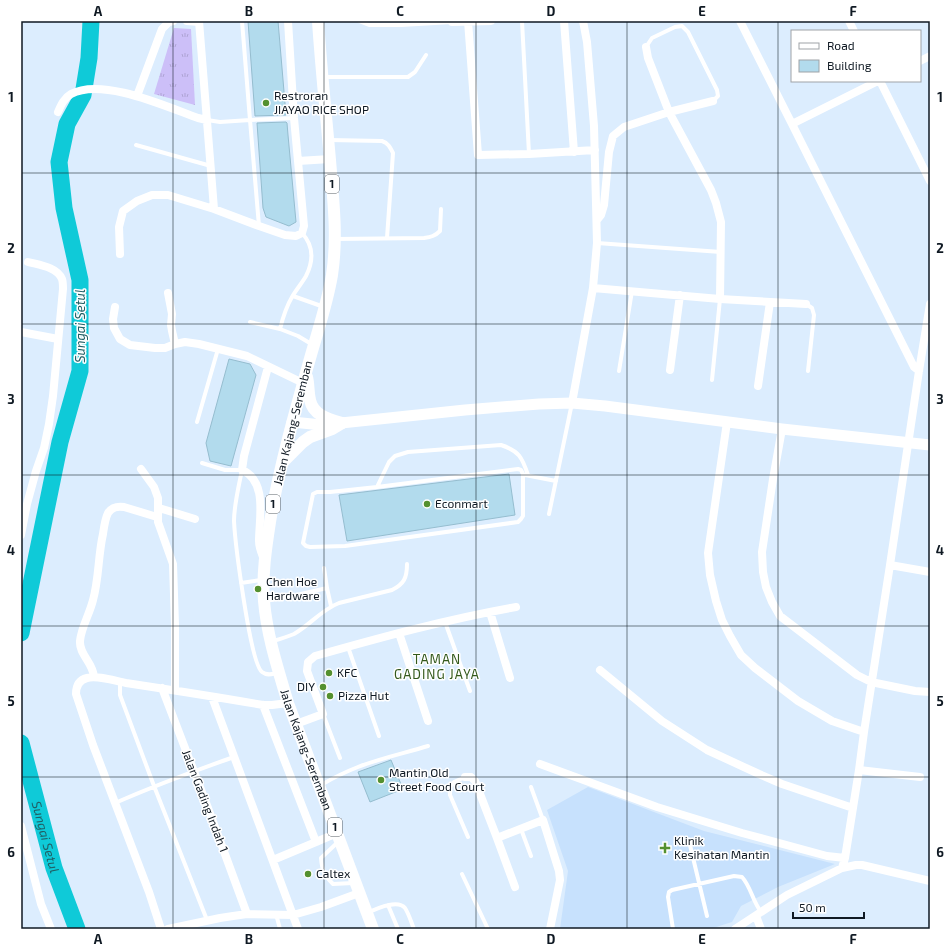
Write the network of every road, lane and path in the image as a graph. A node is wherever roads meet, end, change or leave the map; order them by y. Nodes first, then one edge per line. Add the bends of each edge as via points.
1 (173, 21) edge
2 (187, 21) edge
3 (242, 21) edge
4 (288, 21) edge
5 (318, 21) edge
6 (360, 21) edge
7 (452, 21) edge
8 (468, 21) edge
9 (491, 21) edge
10 (522, 21) edge
11 (564, 21) edge
12 (583, 21) edge
13 (740, 21) edge
14 (849, 21) edge
15 (199, 22) edge
16 (400, 23) edge
17 (854, 30) edge
18 (646, 47) joint
19 (426, 55) dead end
20 (930, 56) edge
21 (921, 60) edge
22 (322, 77) junction
23 (877, 82) edge
24 (880, 82) edge
25 (137, 96) junction
26 (713, 101) joint
27 (58, 112) dead end
28 (669, 112) junction
29 (294, 118) junction
30 (207, 120) junction
31 (250, 120) junction
32 (792, 124) junction
33 (328, 140) junction
34 (136, 145) dead end
35 (595, 150) junction
36 (574, 152) junction
37 (529, 154) junction
38 (330, 159) junction
39 (298, 161) junction
40 (211, 166) junction
41 (930, 181) edge
42 (214, 209) junction
43 (440, 209) dead end
44 (597, 221) junction
45 (259, 226) junction
46 (302, 233) junction
47 (387, 238) junction
48 (335, 239) junction
49 (597, 243) junction
50 (721, 252) junction
51 (120, 254) dead end
52 (28, 262) dead end
53 (593, 288) junction
54 (632, 291) junction
55 (168, 293) dead end
56 (680, 295) junction
57 (293, 296) junction
58 (720, 299) junction
59 (770, 302) junction
60 (806, 304) joint
61 (930, 304) edge
62 (115, 307) dead end
63 (326, 307) junction
64 (250, 322) dead end
65 (280, 329) junction
66 (21, 332) edge
67 (58, 339) junction
68 (175, 344) junction
69 (314, 345) junction
70 (218, 349) junction
71 (268, 367) junction
72 (670, 370) dead end
73 (808, 371) dead end
74 (919, 371) junction
75 (619, 372) dead end
76 (304, 378) junction
77 (712, 380) dead end
78 (758, 386) dead end
79 (572, 403) junction
80 (197, 422) dead end
81 (292, 422) junction
82 (727, 422) junction
83 (342, 423) junction
84 (782, 429) junction
85 (908, 443) junction
86 (930, 445) edge
87 (283, 462) junction
88 (202, 463) dead end
89 (141, 469) dead end
90 (242, 470) junction
91 (525, 475) junction
92 (556, 480) junction
93 (377, 487) junction
94 (159, 508) junction
95 (549, 514) dead end
96 (157, 517) junction
97 (195, 519) dead end
98 (21, 535) edge
99 (264, 563) junction
100 (406, 564) dead end
101 (890, 565) junction
102 (324, 568) dead end
103 (930, 572) edge
104 (264, 580) junction
105 (241, 583) junction
106 (326, 588) junction
107 (264, 601) junction
108 (330, 606) junction
109 (516, 607) dead end
110 (490, 612) junction
111 (445, 622) junction
112 (399, 634) junction
113 (270, 642) junction
114 (348, 647) junction
115 (600, 670) dead end
116 (278, 672) junction
117 (94, 677) junction
118 (510, 678) dead end
119 (120, 682) junction
120 (871, 682) junction
121 (162, 688) junction
122 (175, 690) junction
123 (470, 690) dead end
124 (930, 692) edge
125 (212, 697) junction
126 (288, 703) junction
127 (263, 705) junction
128 (323, 714) junction
129 (428, 721) dead end
130 (296, 724) junction
131 (864, 732) junction
132 (379, 736) dead end
133 (428, 746) dead end
134 (234, 757) junction
135 (340, 758) dead end
136 (540, 764) dead end
137 (859, 770) junction
138 (193, 771) junction
139 (920, 777) dead end
140 (465, 778) joint
141 (154, 786) junction
142 (319, 786) junction
143 (531, 787) dead end
144 (115, 803) junction
145 (853, 808) junction
146 (543, 820) junction
147 (21, 826) edge
148 (521, 829) junction
149 (338, 836) junction
150 (468, 837) dead end
151 (497, 838) junction
152 (689, 841) dead end
153 (316, 842) junction
154 (531, 856) dead end
155 (845, 858) junction
156 (273, 860) junction
157 (842, 868) junction
158 (462, 874) dead end
159 (930, 881) edge
160 (700, 884) junction
161 (515, 887) dead end
162 (357, 888) junction
163 (388, 905) junction
164 (367, 912) junction
165 (247, 914) junction
166 (276, 914) junction
167 (759, 914) junction
168 (293, 915) junction
169 (707, 916) dead end
170 (207, 920) junction
171 (51, 929) edge
172 (161, 929) edge
173 (168, 929) edge
174 (280, 929) edge
175 (298, 929) edge
176 (373, 929) edge
177 (398, 929) edge
178 (414, 929) edge
179 (488, 929) edge
180 (550, 929) edge
181 (673, 929) edge
182 (734, 929) edge
183 (761, 929) edge

1 - 25 street via 162,29
2 - 15 street
3 - 31 lane
4 - 29 street
5 - 22 main road, Jalan Kajang-Seremban / 1
6 - 16 lane via 369,25
7 - 8 street
7 - 16 lane
8 - 9 street
8 - 37 street via 478,156
10 - 37 lane
11 - 36 street
12 - 35 street via 593,102
13 - 32 street
14 - 17 street
15 - 30 street
18 - 26 lane via 652,38 682,26 688,32 717,90 718,96
18 - 28 street
19 - 22 lane via 415,72 408,77
20 - 21 street
22 - 33 main road, Jalan Kajang-Seremban / 1
23 - 32 street
24 - 41 street
25 - 27 street via 103,89 80,91 67,97
25 - 30 street
26 - 28 street
28 - 44 street via 624,127 613,136 604,205
28 - 50 street via 716,203 721,222
29 - 31 lane
29 - 39 street
30 - 31 lane
30 - 40 street
31 - 45 lane
32 - 74 street via 914,367
33 - 38 main road, Jalan Kajang-Seremban / 1
33 - 47 lane via 382,141 390,146 393,153
34 - 40 lane
35 - 36 street
35 - 44 street
36 - 37 street
38 - 39 street
38 - 48 main road, Jalan Kajang-Seremban / 1
39 - 46 street via 304,226
40 - 42 street
42 - 45 street
42 - 51 street via 168,195 152,195 137,201 123,211 119,227
43 - 47 lane via 440,231 432,237
44 - 49 street
45 - 46 street via 285,235 296,236
46 - 57 lane via 309,242 312,259 306,277
47 - 48 lane
48 - 63 main road, Jalan Kajang-Seremban / 1
49 - 50 lane
49 - 53 street
50 - 58 street
52 - 67 street via 57,272 62,279
53 - 54 street
53 - 79 street
54 - 56 street
54 - 75 lane
55 - 68 street
56 - 58 street
56 - 72 street
57 - 63 lane
57 - 65 lane via 284,312
58 - 59 street
58 - 77 lane
59 - 60 street
59 - 78 street
60 - 73 lane via 812,308 814,315
61 - 74 street
62 - 68 street via 114,328 120,339 130,345 154,348 165,348
63 - 69 main road, Jalan Kajang-Seremban / 1
64 - 65 lane
65 - 69 lane
66 - 67 street
67 - 98 street via 49,424
68 - 70 street via 185,342
69 - 76 main road, Jalan Kajang-Seremban / 1
70 - 71 street via 247,356
70 - 80 lane
71 - 76 street
71 - 90 street
74 - 85 street
76 - 81 main road, Jalan Kajang-Seremban / 1
76 - 83 main road via 308,382 312,406 317,413
79 - 82 main road
79 - 83 main road via 458,410
79 - 92 lane
81 - 83 main road via 322,425
81 - 87 main road, Jalan Kajang-Seremban / 1
82 - 84 main road
82 - 131 street via 708,553 710,575 722,620 741,655 755,668 798,701 832,721
83 - 87 main road via 310,437
84 - 85 main road
84 - 120 street via 762,552 766,587 780,616 857,675
85 - 86 main road
85 - 101 street
87 - 99 main road, Jalan Kajang-Seremban / 1
88 - 90 lane via 225,470
89 - 94 street via 154,486
90 - 99 street via 253,478 260,498 259,543
90 - 105 lane via 234,519
91 - 92 lane
91 - 93 lane via 518,469
91 - 93 lane via 520,456 501,445 408,452 395,456 389,462
91 - 93 lane via 523,516 518,522 345,546 310,547 302,543 315,492
92 - 95 lane
94 - 96 street
94 - 97 street
96 - 117 street via 124,506 118,506 108,514 101,541 93,600 80,641 82,653 92,667
96 - 122 street via 173,564 176,625
99 - 104 main road, Jalan Kajang-Seremban / 1
100 - 108 lane via 407,573 398,587
101 - 103 street
101 - 120 street
102 - 106 lane
104 - 105 lane
104 - 107 main road, Jalan Kajang-Seremban / 1
105 - 116 lane via 257,663 262,672 269,675
106 - 107 lane
106 - 108 lane
107 - 113 main road, Jalan Kajang-Seremban / 1
108 - 113 lane via 295,633
109 - 110 street
110 - 111 street
110 - 118 street
111 - 112 street
111 - 123 lane
112 - 114 street
112 - 129 street
113 - 116 main road, Jalan Kajang-Seremban / 1
114 - 128 street via 315,656 308,662 307,671
114 - 132 lane
115 - 145 street via 662,721 707,750 782,784
116 - 126 main road, Jalan Kajang-Seremban / 1
117 - 119 street
117 - 144 street via 81,680 76,687 76,694
119 - 121 street
119 - 141 lane via 120,695
120 - 124 street
120 - 131 street
121 - 122 street
121 - 138 street, Jalan Gading Indah 1
122 - 125 street
125 - 127 street
125 - 134 street
126 - 127 street
126 - 130 main road, Jalan Kajang-Seremban / 1
127 - 153 street
128 - 130 street
128 - 135 lane
130 - 142 main road, Jalan Kajang-Seremban / 1
131 - 137 street
133 - 142 lane via 359,767
134 - 138 lane
134 - 156 street
136 - 155 street via 657,807 742,833 827,856
137 - 139 street
137 - 145 street
138 - 141 lane
138 - 165 street, Jalan Gading Indah 1
140 - 150 lane via 454,782 450,787 450,795
140 - 151 street via 471,777 475,781
141 - 144 lane
141 - 170 lane
142 - 149 main road, Jalan Kajang-Seremban / 1
143 - 146 lane
144 - 172 street
145 - 155 street
146 - 148 street
146 - 180 street via 560,880
147 - 171 street via 41,904
148 - 151 street
148 - 154 lane
149 - 153 street
149 - 162 main road, Jalan Kajang-Seremban / 1
149 - 162 lane via 321,858 326,877 333,884
151 - 161 street
152 - 160 lane
153 - 156 street
155 - 157 street
156 - 168 street
157 - 159 street via 862,865
157 - 167 street via 787,895
158 - 179 lane
160 - 167 lane via 734,876 742,877 747,883
160 - 169 lane
160 - 181 lane via 669,892
162 - 164 main road, Jalan Kajang-Seremban / 1
162 - 168 street via 321,907
163 - 164 lane
163 - 177 lane
163 - 178 lane via 402,905
164 - 176 main road, Jalan Kajang-Seremban / 1
165 - 166 street
165 - 170 street
166 - 168 street
166 - 174 lane
167 - 182 street
167 - 183 street
168 - 175 street
170 - 173 street

